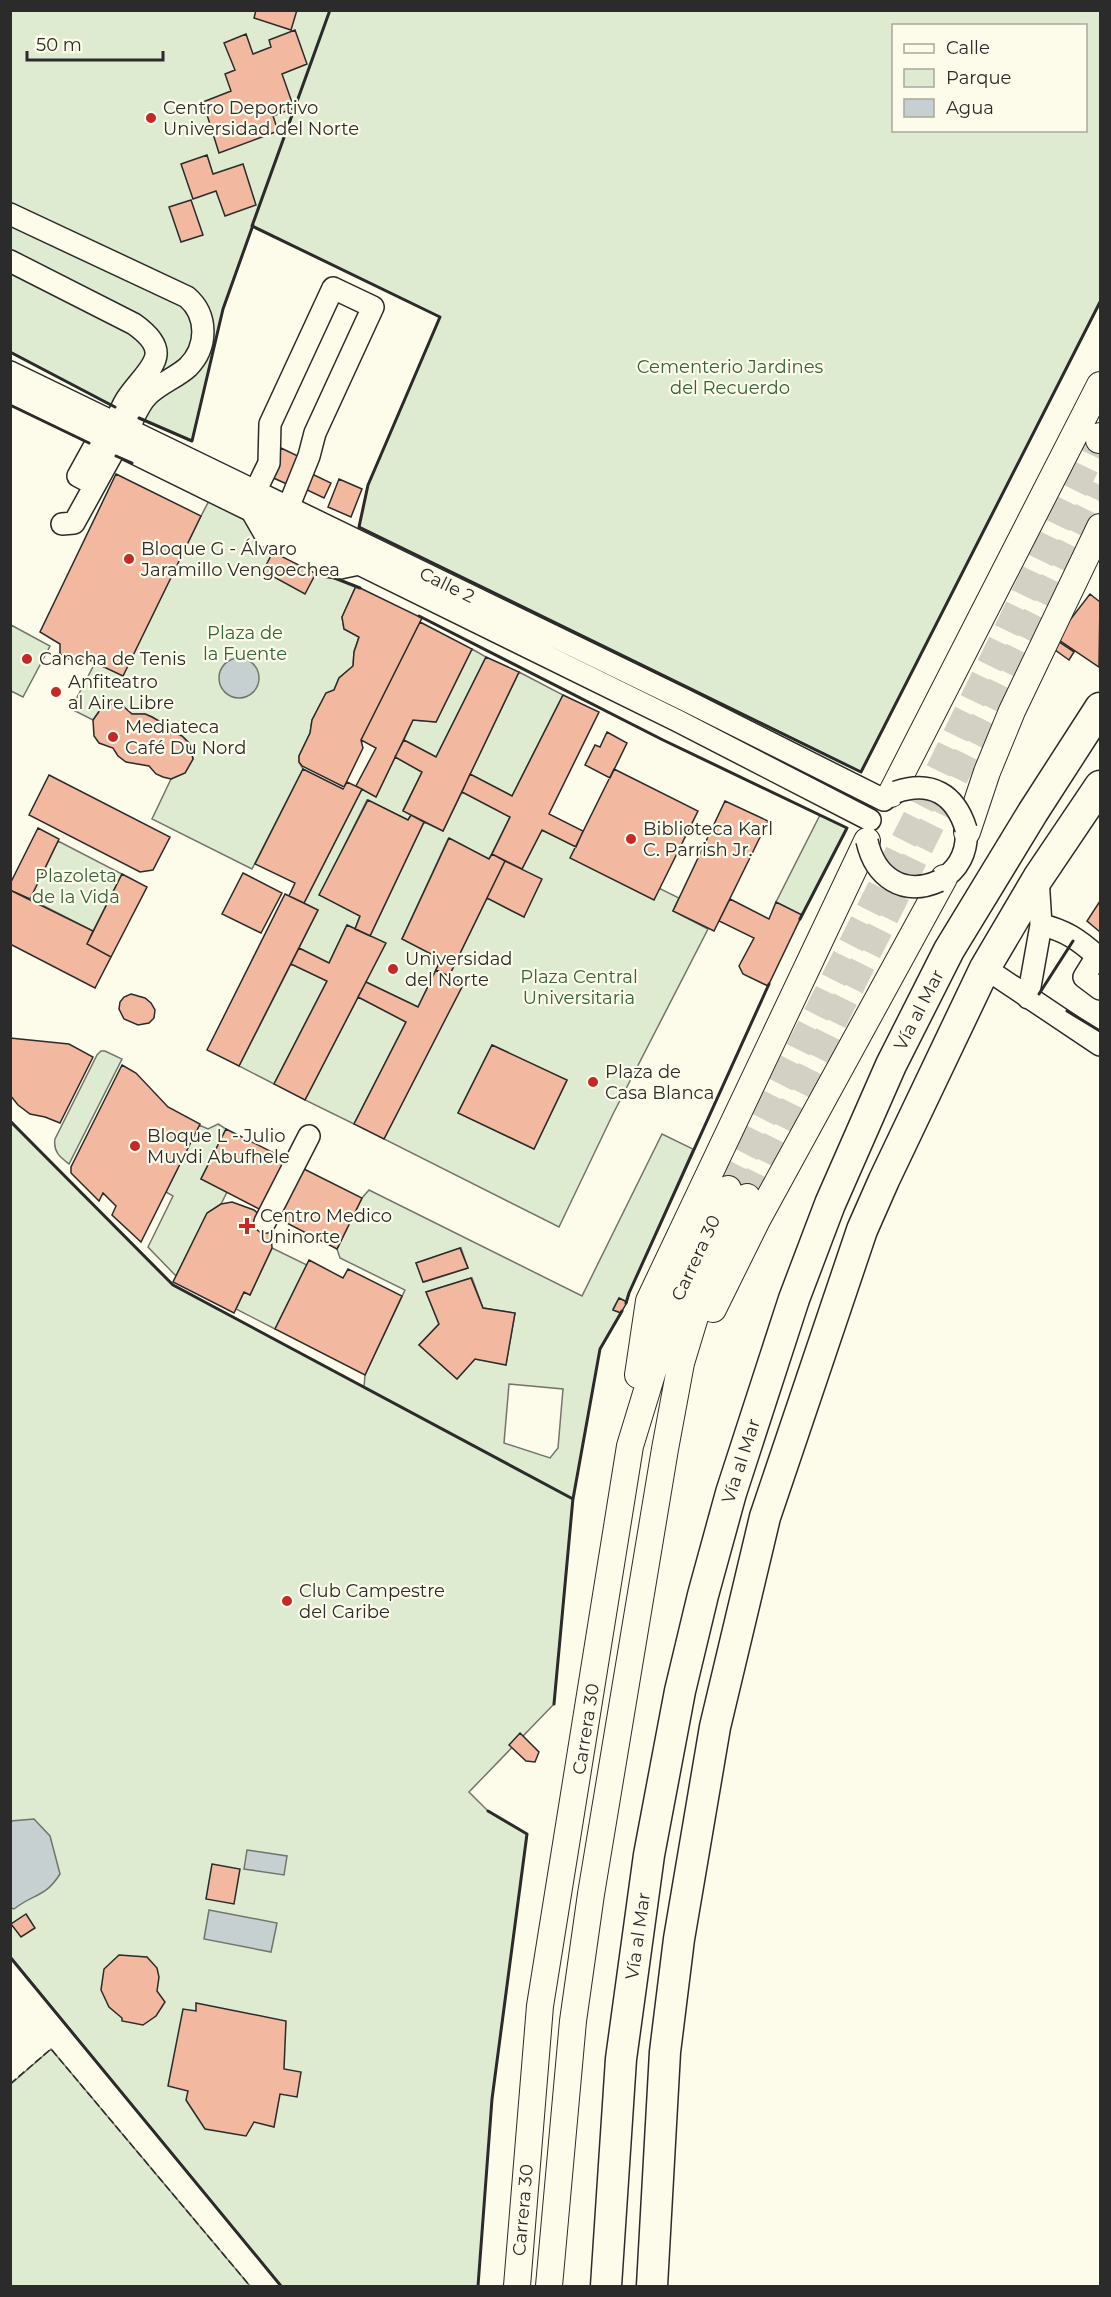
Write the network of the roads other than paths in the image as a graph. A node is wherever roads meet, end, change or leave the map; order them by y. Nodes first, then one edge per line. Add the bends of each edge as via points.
1 (10, 214) edge
2 (10, 261) edge
3 (10, 372) edge
4 (1101, 385) edge
5 (10, 392) edge
6 (115, 434) junction
7 (253, 501) junction
8 (288, 508) junction
9 (62, 524) dead end
10 (1101, 527) edge
11 (687, 701) junction
12 (1101, 708) edge
13 (678, 721) junction
14 (1101, 786) edge
15 (890, 795) junction
16 (869, 830) junction
17 (966, 831) junction
18 (1038, 878) junction
19 (942, 880) junction
20 (1041, 925) junction
21 (985, 968) junction
22 (1101, 989) edge
23 (1028, 998) junction
24 (1101, 1045) edge
25 (309, 1136) dead end
26 (265, 1222) dead end
27 (630, 1446) junction
28 (665, 1449) junction
29 (517, 2286) edge
30 (549, 2286) edge
31 (606, 2286) edge
32 (651, 2286) edge

1 - 6 street via 187,297 198,309 204,327 195,358 148,395
2 - 6 street via 135,324 152,339 155,362 126,399
3 - 6 street, Calle 2
4 - 15 main road
5 - 6 street, Calle 2
6 - 7 street, Calle 2
6 - 9 street via 87,480 74,523
7 - 8 street, Calle 2
7 - 8 street via 269,463 270,424 333,288 372,307 315,433
7 - 13 street, Calle 2 via 359,564
8 - 11 street, Calle 2
10 - 17 main road via 1012,711
11 - 13 street
11 - 15 street, Calle 2
12 - 31 highway, Vía al Mar via 949,950 891,1065 830,1204 794,1299 731,1493 680,1691 649,1855 621,2059
13 - 16 street, Calle 2
14 - 18 highway
15 - 16 street
15 - 17 street, bridge via 908,787 939,792 961,814
16 - 19 street, bridge via 870,855 888,878 915,887
16 - 27 main road via 649,1301
17 - 19 street via 961,860
18 - 20 street
18 - 21 highway
19 - 28 main road via 720,1294 696,1350
20 - 22 street via 1059,928 1097,956 1084,977
20 - 23 street
21 - 23 street
21 - 32 highway via 862,1230 765,1518 715,1727 679,1939 665,2052
23 - 24 street
25 - 26 street
27 - 28 main road, Carrera 30 via 674,1302 738,1193 681,1363
27 - 29 main road, Carrera 30 via 540,2006
28 - 30 main road, Carrera 30 via 573,2021

